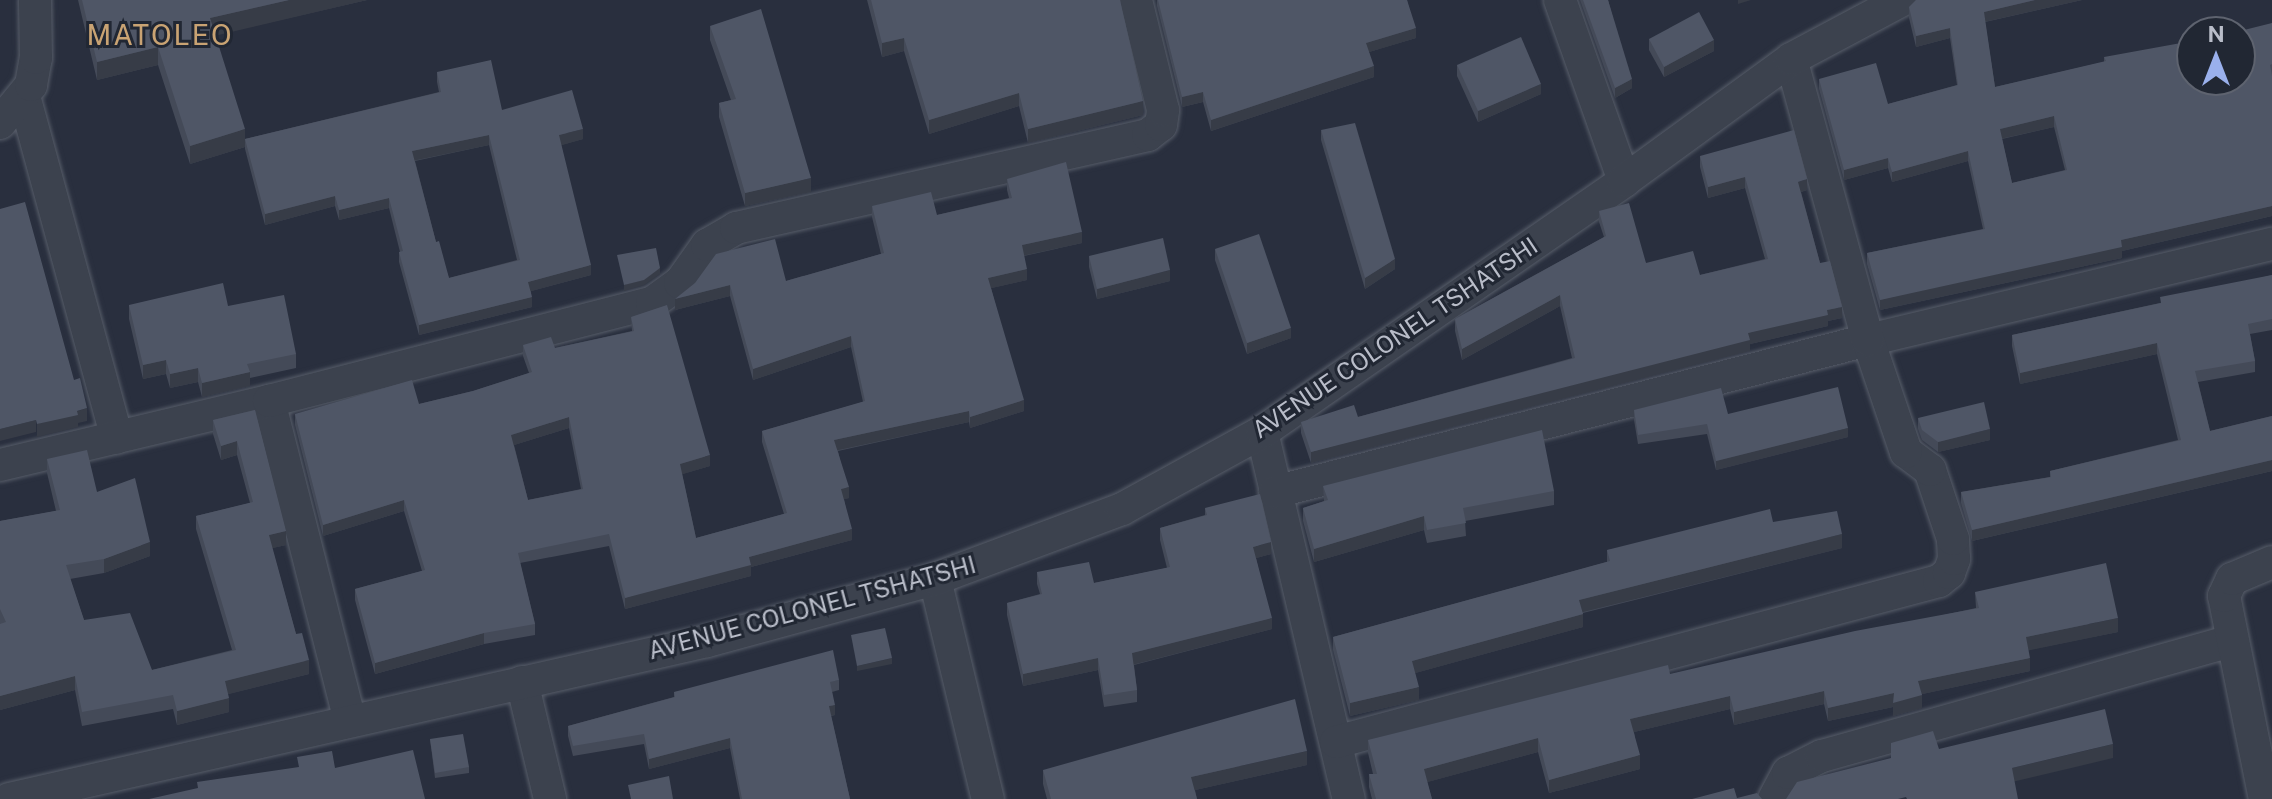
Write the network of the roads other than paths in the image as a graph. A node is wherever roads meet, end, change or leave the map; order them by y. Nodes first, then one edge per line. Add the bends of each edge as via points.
1 (35, 0) edge
2 (1136, 0) edge
3 (1560, 0) edge
4 (1902, 0) edge
5 (1791, 59) junction
6 (24, 96) junction
7 (0, 123) edge
8 (1624, 181) junction
9 (2272, 244) edge
10 (1868, 340) junction
11 (269, 401) junction
12 (1262, 432) junction
13 (117, 438) junction
14 (0, 465) edge
15 (1275, 492) junction
16 (2272, 562) edge
17 (935, 579) junction
18 (2231, 641) junction
19 (522, 682) junction
20 (350, 721) junction
21 (1336, 742) junction
22 (9, 799) edge
23 (550, 799) edge
24 (988, 799) edge
25 (1349, 799) edge
26 (1774, 799) edge
27 (2265, 799) edge

1 - 6 street via 36,58
2 - 11 street via 1163,110 1154,132 736,228 707,245 680,283 652,303
3 - 8 street
4 - 5 street, AVENUE COLONEL TSHATSHI
5 - 8 street, AVENUE COLONEL TSHATSHI
5 - 10 street
6 - 7 street
6 - 13 street
8 - 12 street, AVENUE COLONEL TSHATSHI
9 - 10 street
10 - 15 street
10 - 21 street via 1906,452 1930,470 1953,539 1953,567 1945,578
11 - 13 street
11 - 20 street
12 - 15 street
12 - 17 street, AVENUE COLONEL TSHATSHI via 1122,509
13 - 14 street
15 - 21 street
16 - 18 street via 2243,572 2227,586
17 - 19 street, AVENUE COLONEL TSHATSHI via 707,641
17 - 24 street
18 - 26 street via 1822,756 1788,773
18 - 27 street
19 - 20 street, AVENUE COLONEL TSHATSHI
19 - 23 street
20 - 22 street, AVENUE COLONEL TSHATSHI
21 - 25 street

